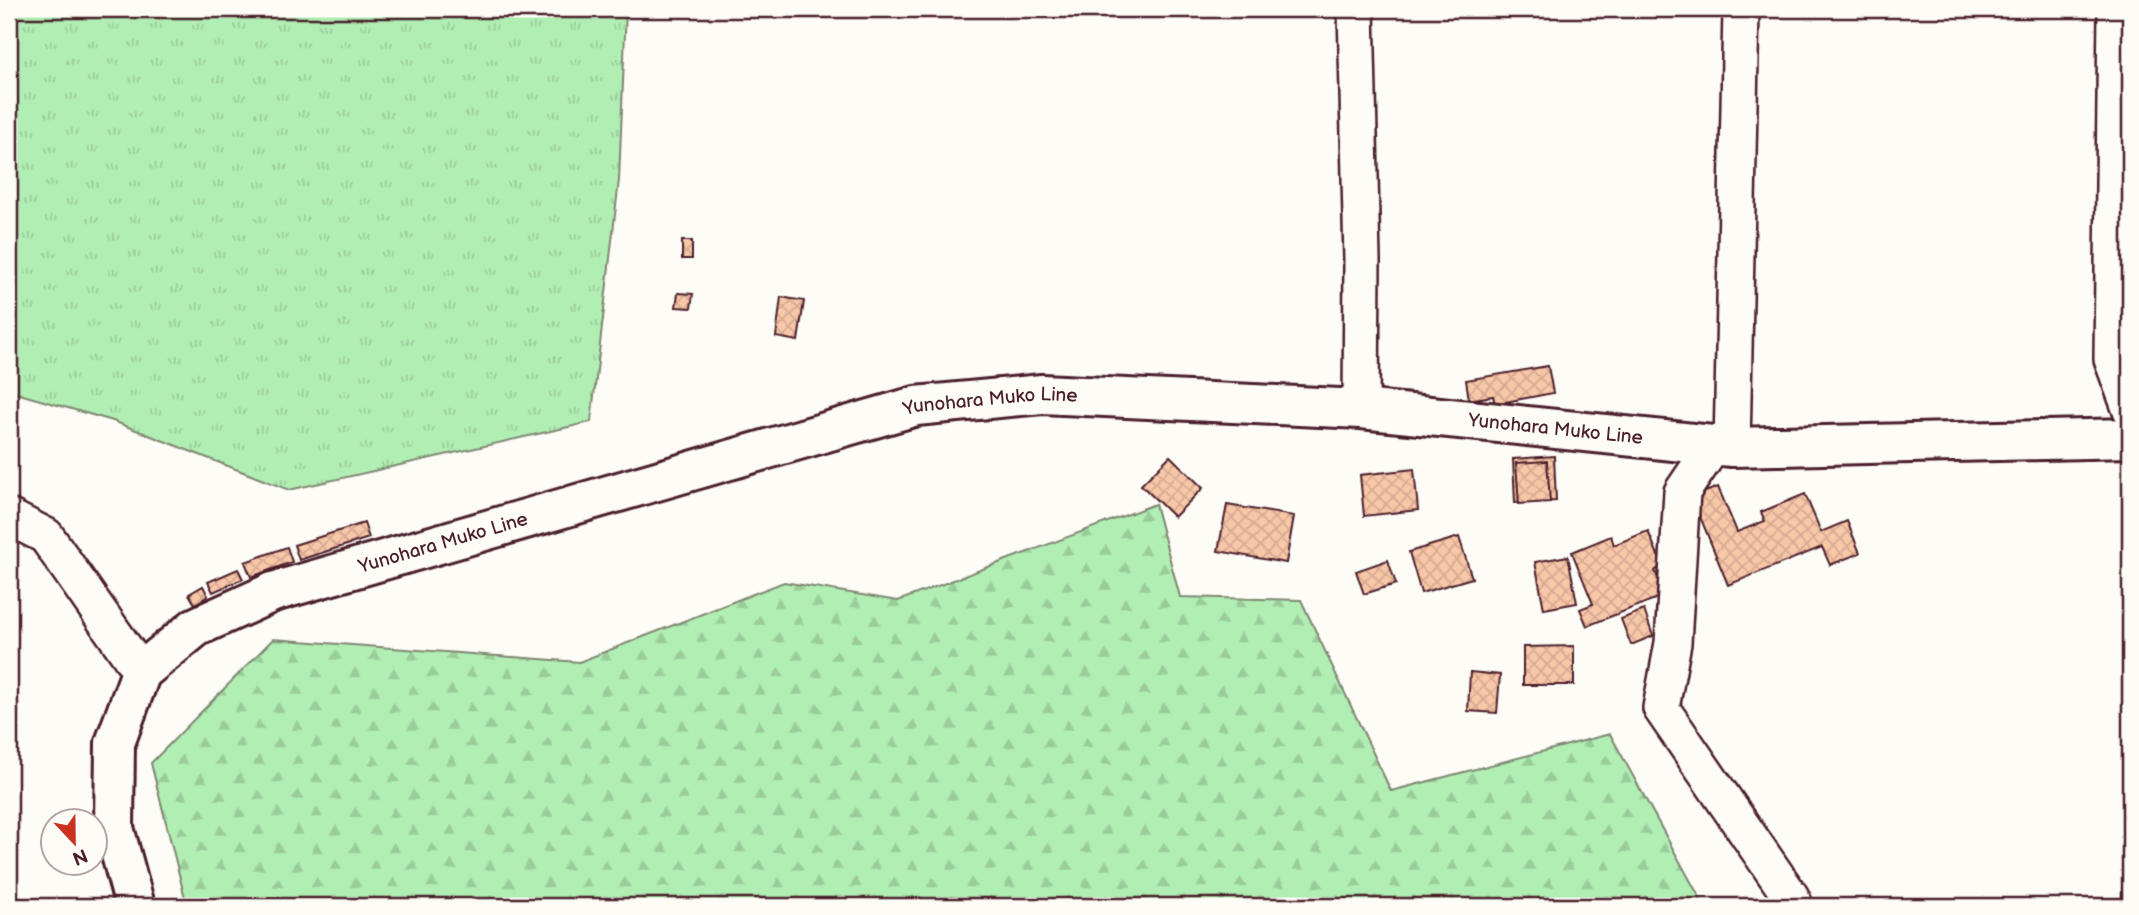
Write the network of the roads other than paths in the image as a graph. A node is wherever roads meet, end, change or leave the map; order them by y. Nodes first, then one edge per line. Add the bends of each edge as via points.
1 (1356, 9) edge
2 (1741, 9) edge
3 (2116, 9) edge
4 (2130, 408) edge
5 (1361, 409) junction
6 (2130, 438) edge
7 (1723, 446) junction
8 (9, 517) edge
9 (141, 672) junction
10 (135, 906) edge
11 (1795, 906) edge

1 - 5 street
2 - 7 street
3 - 4 street via 2112,359
5 - 7 main road, Yunohara Muko Line
5 - 9 main road, Yunohara Muko Line via 1042,394 916,406 273,592 196,627
6 - 7 main road, Yunohara Muko Line
7 - 11 street via 1682,492 1673,643 1661,708
8 - 9 street via 46,536
9 - 10 main road, Yunohara Muko Line via 114,743 114,828

